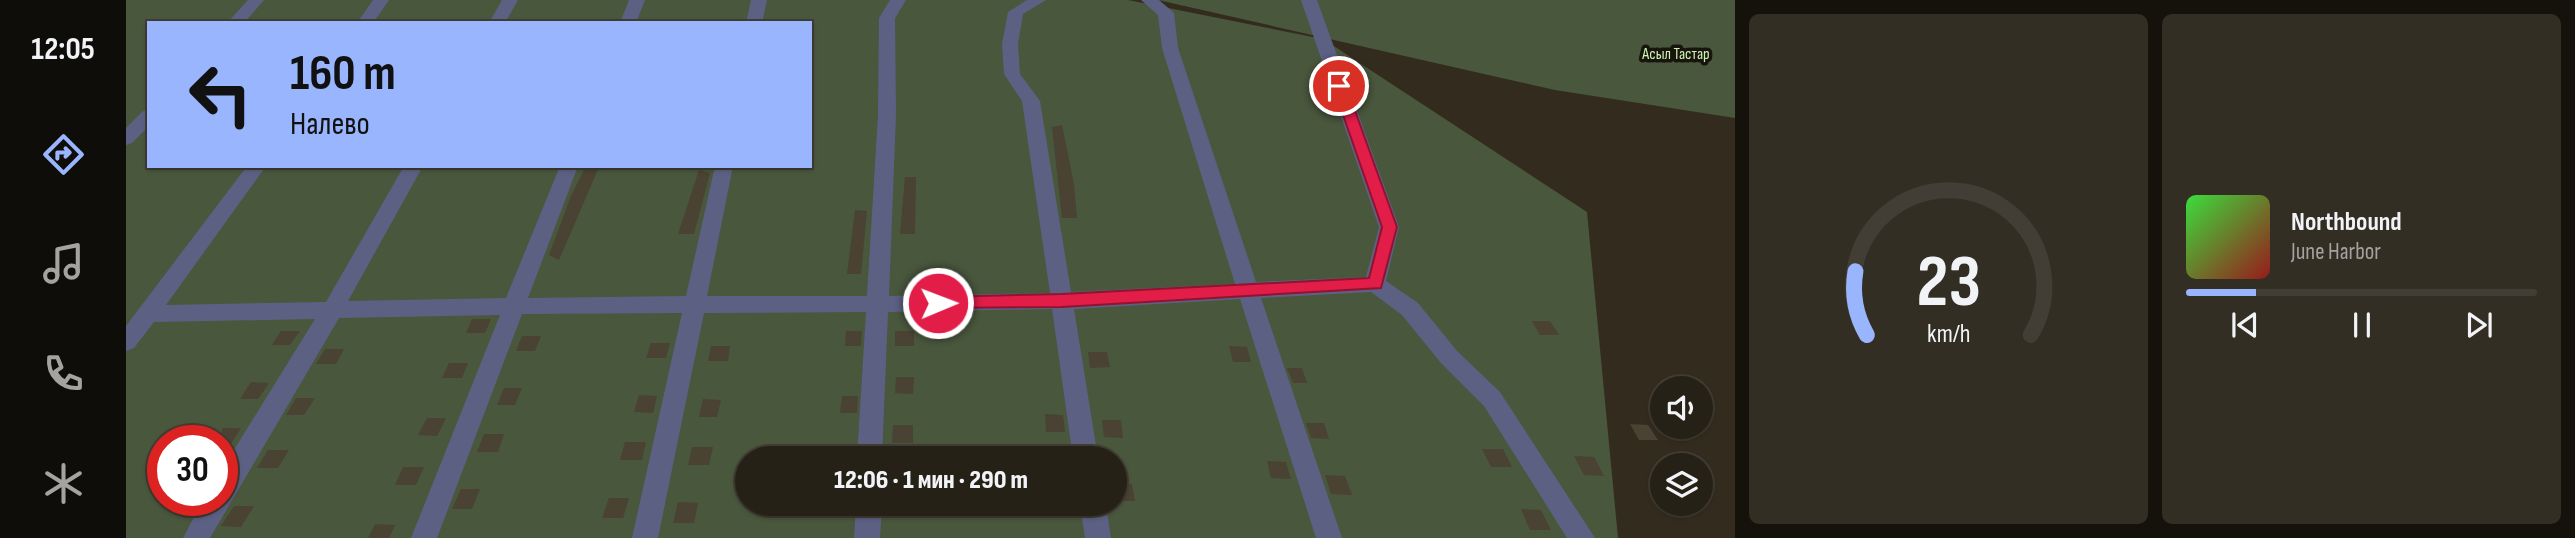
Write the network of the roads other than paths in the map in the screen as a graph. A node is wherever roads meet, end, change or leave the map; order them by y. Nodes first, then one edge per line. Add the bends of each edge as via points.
1 (256, 0) edge
2 (381, 0) edge
3 (510, 0) edge
4 (637, 0) edge
5 (759, 0) edge
6 (898, 0) edge
7 (1038, 0) edge
8 (1309, 0) edge
9 (1151, 1) edge
10 (237, 21) edge
11 (366, 21) edge
12 (498, 21) edge
13 (629, 21) edge
14 (754, 21) edge
15 (147, 117) edge
16 (126, 139) edge
17 (255, 168) edge
18 (413, 168) edge
19 (568, 168) edge
20 (724, 168) edge
21 (1375, 284) junction
22 (1247, 292) junction
23 (1062, 301) junction
24 (876, 304) junction
25 (694, 305) junction
26 (512, 306) junction
27 (333, 309) junction
28 (137, 313) edge
29 (126, 342) edge
30 (870, 446) edge
31 (1084, 446) edge
32 (238, 466) edge
33 (209, 516) edge
34 (868, 516) edge
35 (1095, 516) edge
36 (196, 538) edge
37 (424, 538) edge
38 (645, 538) edge
39 (867, 538) edge
40 (1098, 538) edge
41 (1329, 538) edge
42 (1582, 538) edge

1 - 10 street
2 - 11 street
3 - 12 street
4 - 13 street
5 - 14 street
6 - 24 street via 887,18 887,115
7 - 23 street via 1016,12 1010,44 1012,74 1031,101
8 - 21 street via 1389,227
9 - 22 street via 1166,13 1170,48
15 - 16 street
17 - 28 street
18 - 27 street
19 - 26 street
20 - 25 street
21 - 22 street
21 - 42 street via 1410,309 1492,399
22 - 23 street
22 - 41 street
23 - 24 street
23 - 31 street
24 - 25 street
24 - 30 street
25 - 26 street
25 - 38 street
26 - 27 street
26 - 37 street
27 - 28 street
27 - 32 street
28 - 29 street
33 - 36 street
34 - 39 street
35 - 40 street

